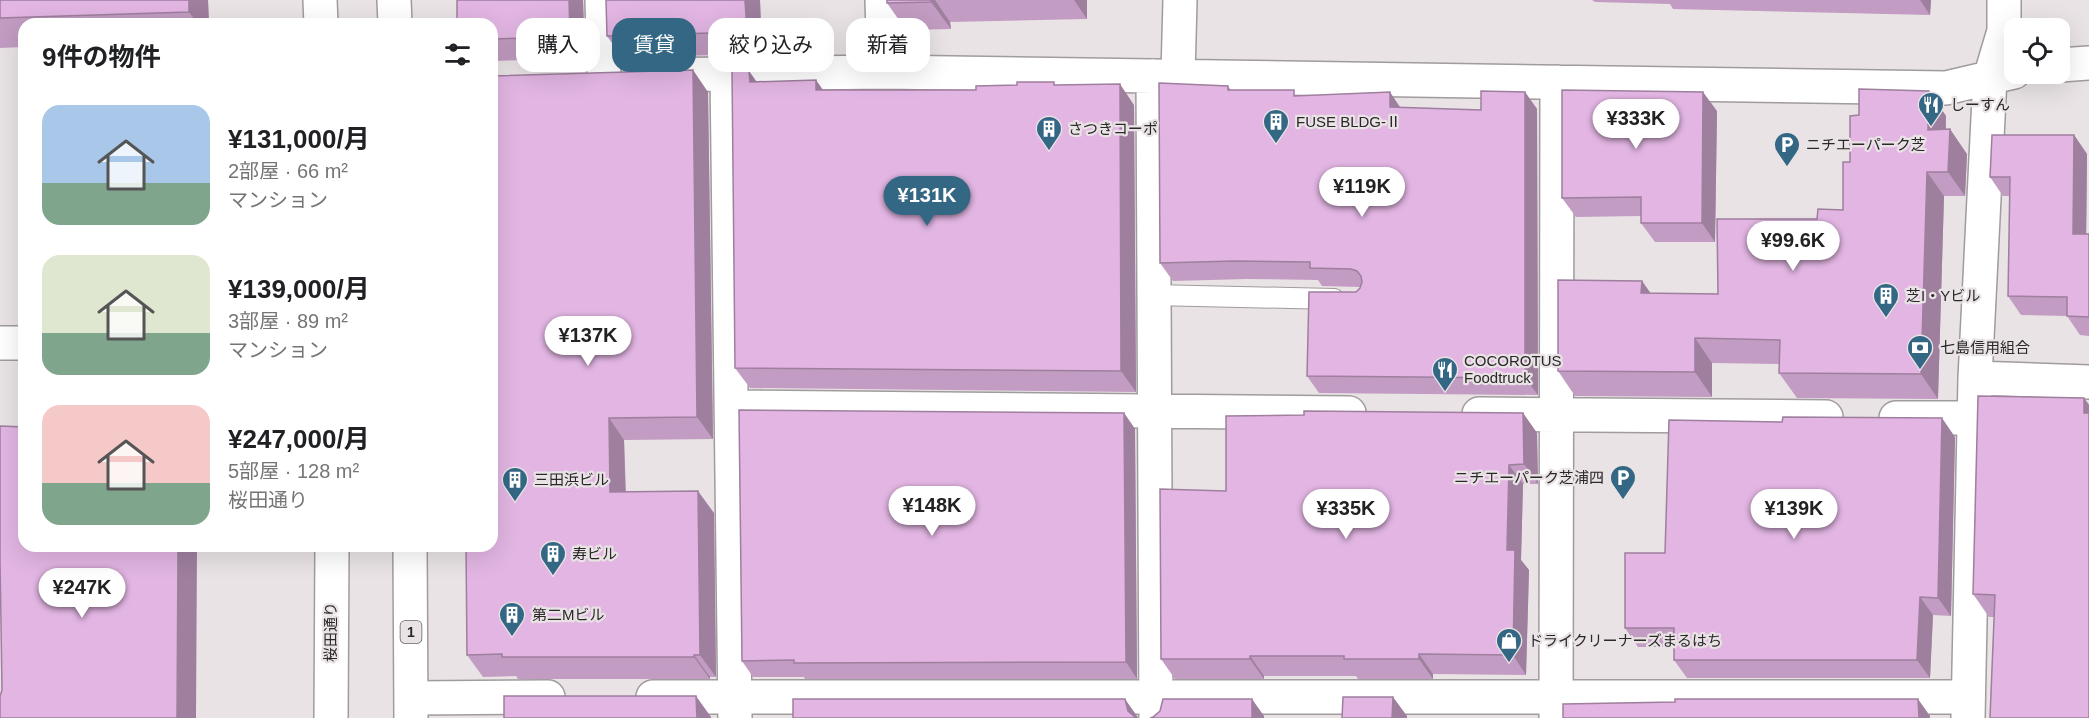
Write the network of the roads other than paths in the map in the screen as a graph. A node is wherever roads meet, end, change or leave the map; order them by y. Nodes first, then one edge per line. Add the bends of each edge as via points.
1 (320, 0) edge
2 (394, 0) edge
3 (602, 0) edge
4 (882, 0) edge
5 (1180, 0) edge
6 (2004, 0) edge
7 (321, 18) edge
8 (395, 18) edge
9 (882, 18) edge
10 (2089, 63) edge
11 (2070, 64) edge
12 (884, 72) joint
13 (727, 74) junction
14 (2002, 75) edge
15 (604, 76) junction
16 (1166, 76) junction
17 (571, 77) edge
18 (1557, 82) junction
19 (1153, 294) junction
20 (1351, 299) edge
21 (0, 343) edge
22 (18, 343) edge
23 (1975, 378) junction
24 (2089, 382) edge
25 (731, 407) junction
26 (1154, 411) junction
27 (1377, 413) edge
28 (1449, 414) edge
29 (1556, 415) junction
30 (1975, 418) junction
31 (332, 552) edge
32 (410, 552) edge
33 (581, 697) edge
34 (628, 697) edge
35 (1556, 707) edge
36 (1968, 707) edge
37 (411, 708) edge
38 (735, 708) edge
39 (1156, 708) edge
40 (331, 718) edge

1 - 7 main road
2 - 8 main road
3 - 15 main road
4 - 9 main road
5 - 16 main road
6 - 14 main road
10 - 11 main road
12 - 13 main road
12 - 16 main road
13 - 15 main road
13 - 25 main road
14 - 18 main road via 1946,88
14 - 23 main road
15 - 17 main road
16 - 18 main road
16 - 19 main road
18 - 29 main road
19 - 20 lane
19 - 26 main road
21 - 22 main road
23 - 24 main road
23 - 30 main road
25 - 26 main road
25 - 38 main road
26 - 27 main road
26 - 39 main road
28 - 29 main road
29 - 30 main road
29 - 35 main road
30 - 36 main road
31 - 40 main road, 桜田通り
32 - 37 main road, 1
33 - 37 main road
34 - 38 main road
35 - 36 main road
35 - 39 main road
38 - 39 main road

